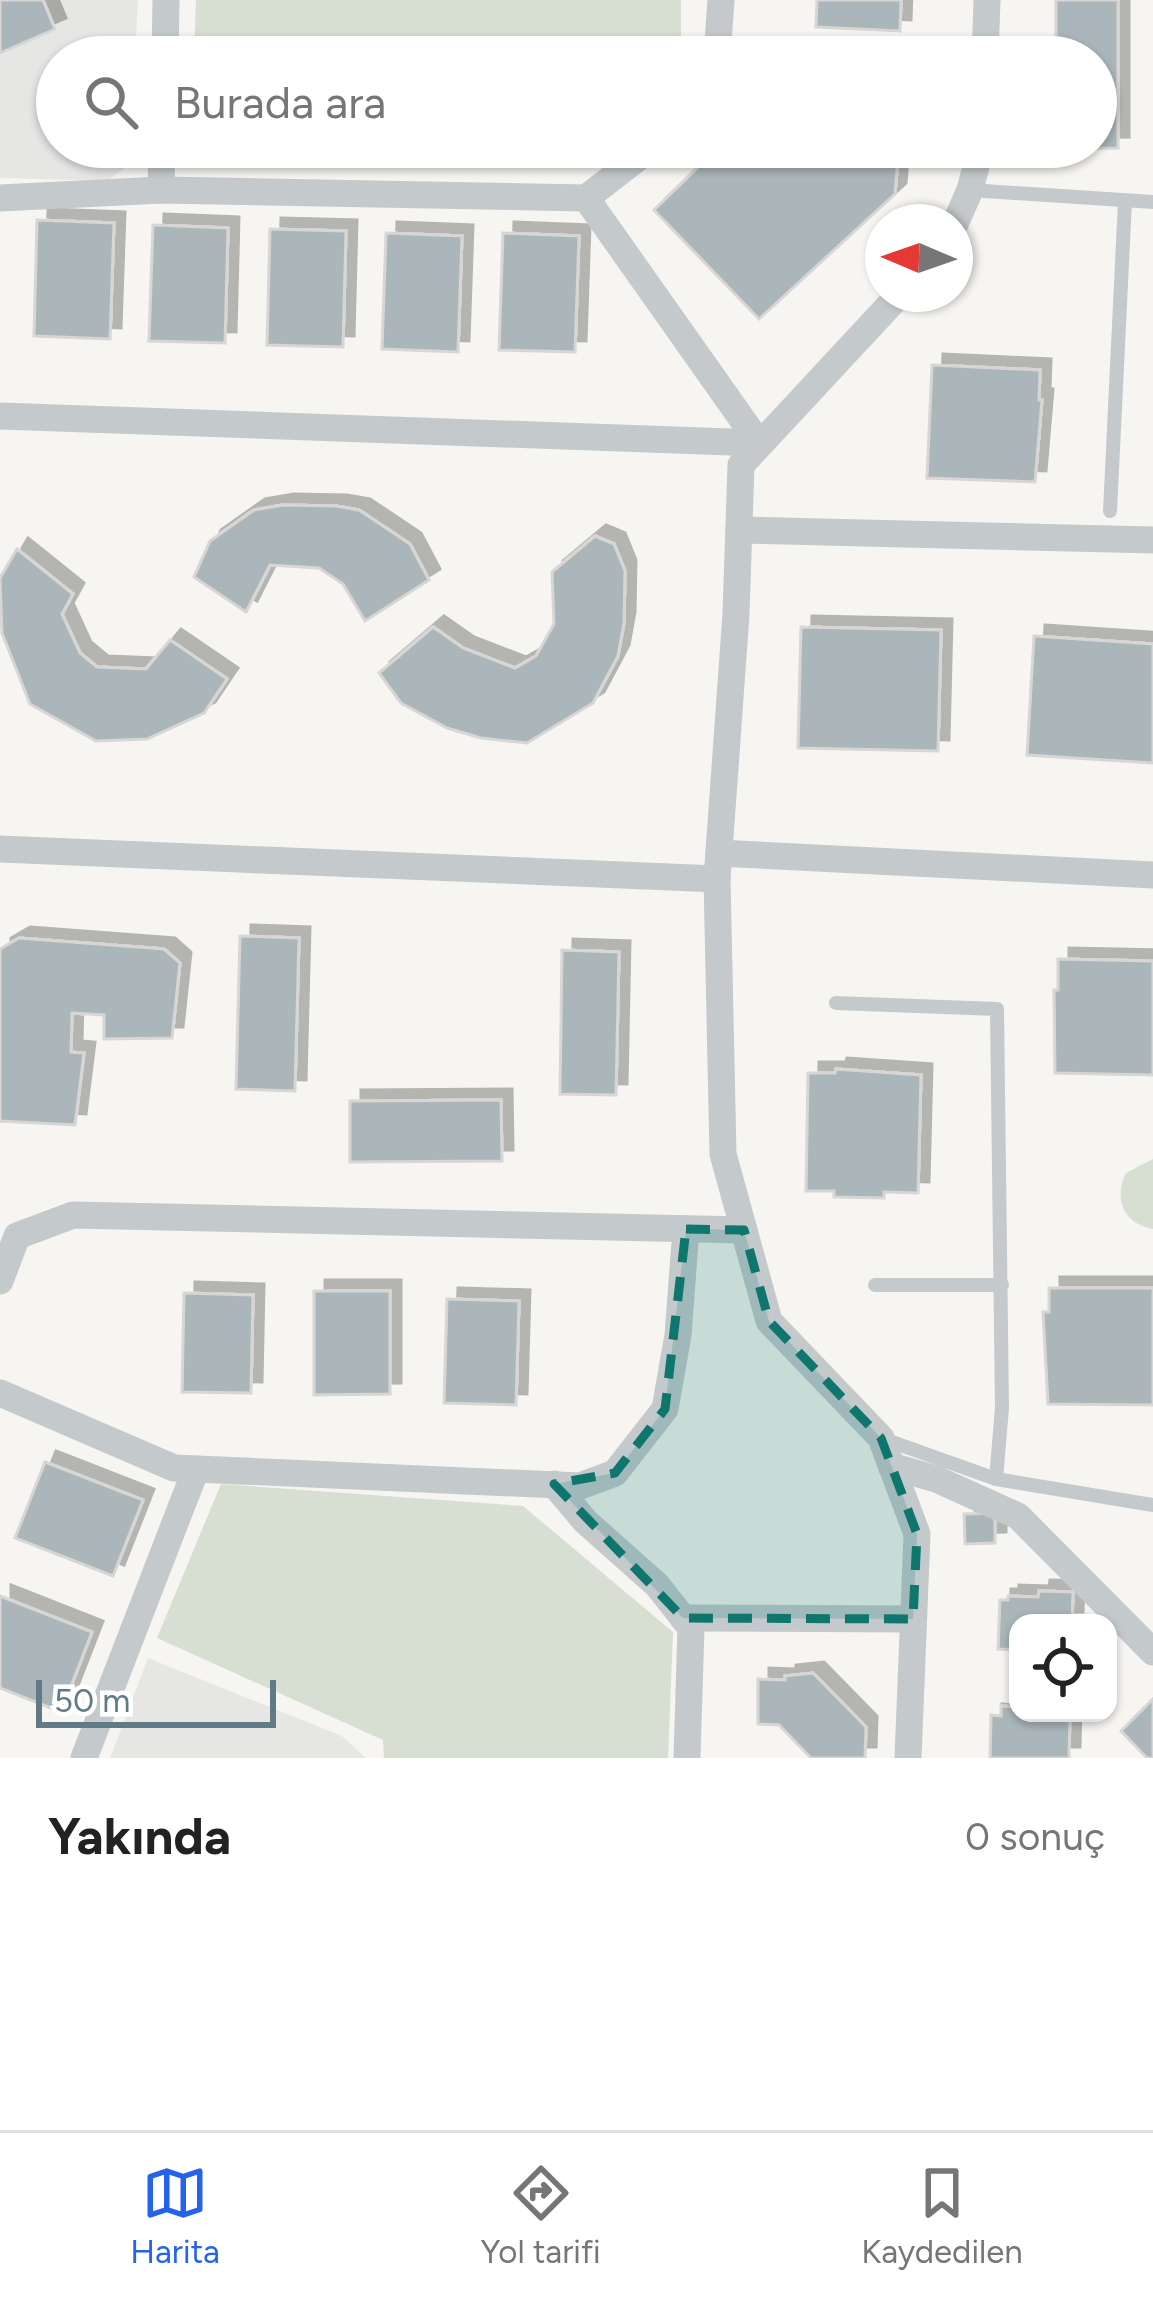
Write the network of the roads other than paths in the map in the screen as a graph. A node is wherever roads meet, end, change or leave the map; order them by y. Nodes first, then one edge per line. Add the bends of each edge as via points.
1 (166, 0) edge
2 (721, 0) edge
3 (987, 0) edge
4 (165, 36) edge
5 (718, 36) edge
6 (986, 36) edge
7 (162, 168) edge
8 (624, 168) edge
9 (976, 168) edge
10 (161, 190) junction
11 (970, 190) junction
12 (586, 197) junction
13 (0, 198) edge
14 (1125, 201) junction
15 (1153, 202) edge
16 (964, 204) edge
17 (883, 312) edge
18 (0, 416) edge
19 (759, 442) junction
20 (1110, 511) dead end
21 (739, 530) junction
22 (1153, 540) edge
23 (0, 849) edge
24 (718, 866) junction
25 (1153, 875) edge
26 (836, 1003) dead end
27 (686, 1229) junction
28 (744, 1230) junction
29 (0, 1281) edge
30 (875, 1285) dead end
31 (1002, 1286) junction
32 (0, 1394) edge
33 (881, 1438) junction
34 (891, 1466) junction
35 (196, 1468) junction
36 (996, 1479) junction
37 (554, 1484) junction
38 (1153, 1505) edge
39 (683, 1618) junction
40 (913, 1619) junction
41 (1153, 1652) edge
42 (84, 1758) edge
43 (688, 1758) edge
44 (908, 1758) edge

1 - 4 street
2 - 5 street
3 - 6 street
7 - 10 street
8 - 12 street
9 - 11 street
10 - 12 street
10 - 13 street
11 - 14 lane
11 - 16 street
12 - 19 street
14 - 15 lane
14 - 20 lane
17 - 19 street
18 - 19 street
19 - 21 street via 741,465
21 - 22 street
21 - 24 street
23 - 24 street
24 - 25 street
24 - 28 street via 723,1154
26 - 31 lane via 997,1009
27 - 28 street
27 - 29 street via 74,1215 17,1236
27 - 37 street via 665,1409 615,1473 580,1486
28 - 33 street via 769,1321
30 - 31 lane
31 - 36 lane
32 - 35 street via 174,1468
33 - 34 street
33 - 36 lane
34 - 40 street via 916,1534
34 - 41 street via 1018,1516
35 - 37 street
35 - 42 street
36 - 38 lane
37 - 39 street
39 - 40 street
39 - 43 street via 691,1628
40 - 44 street

